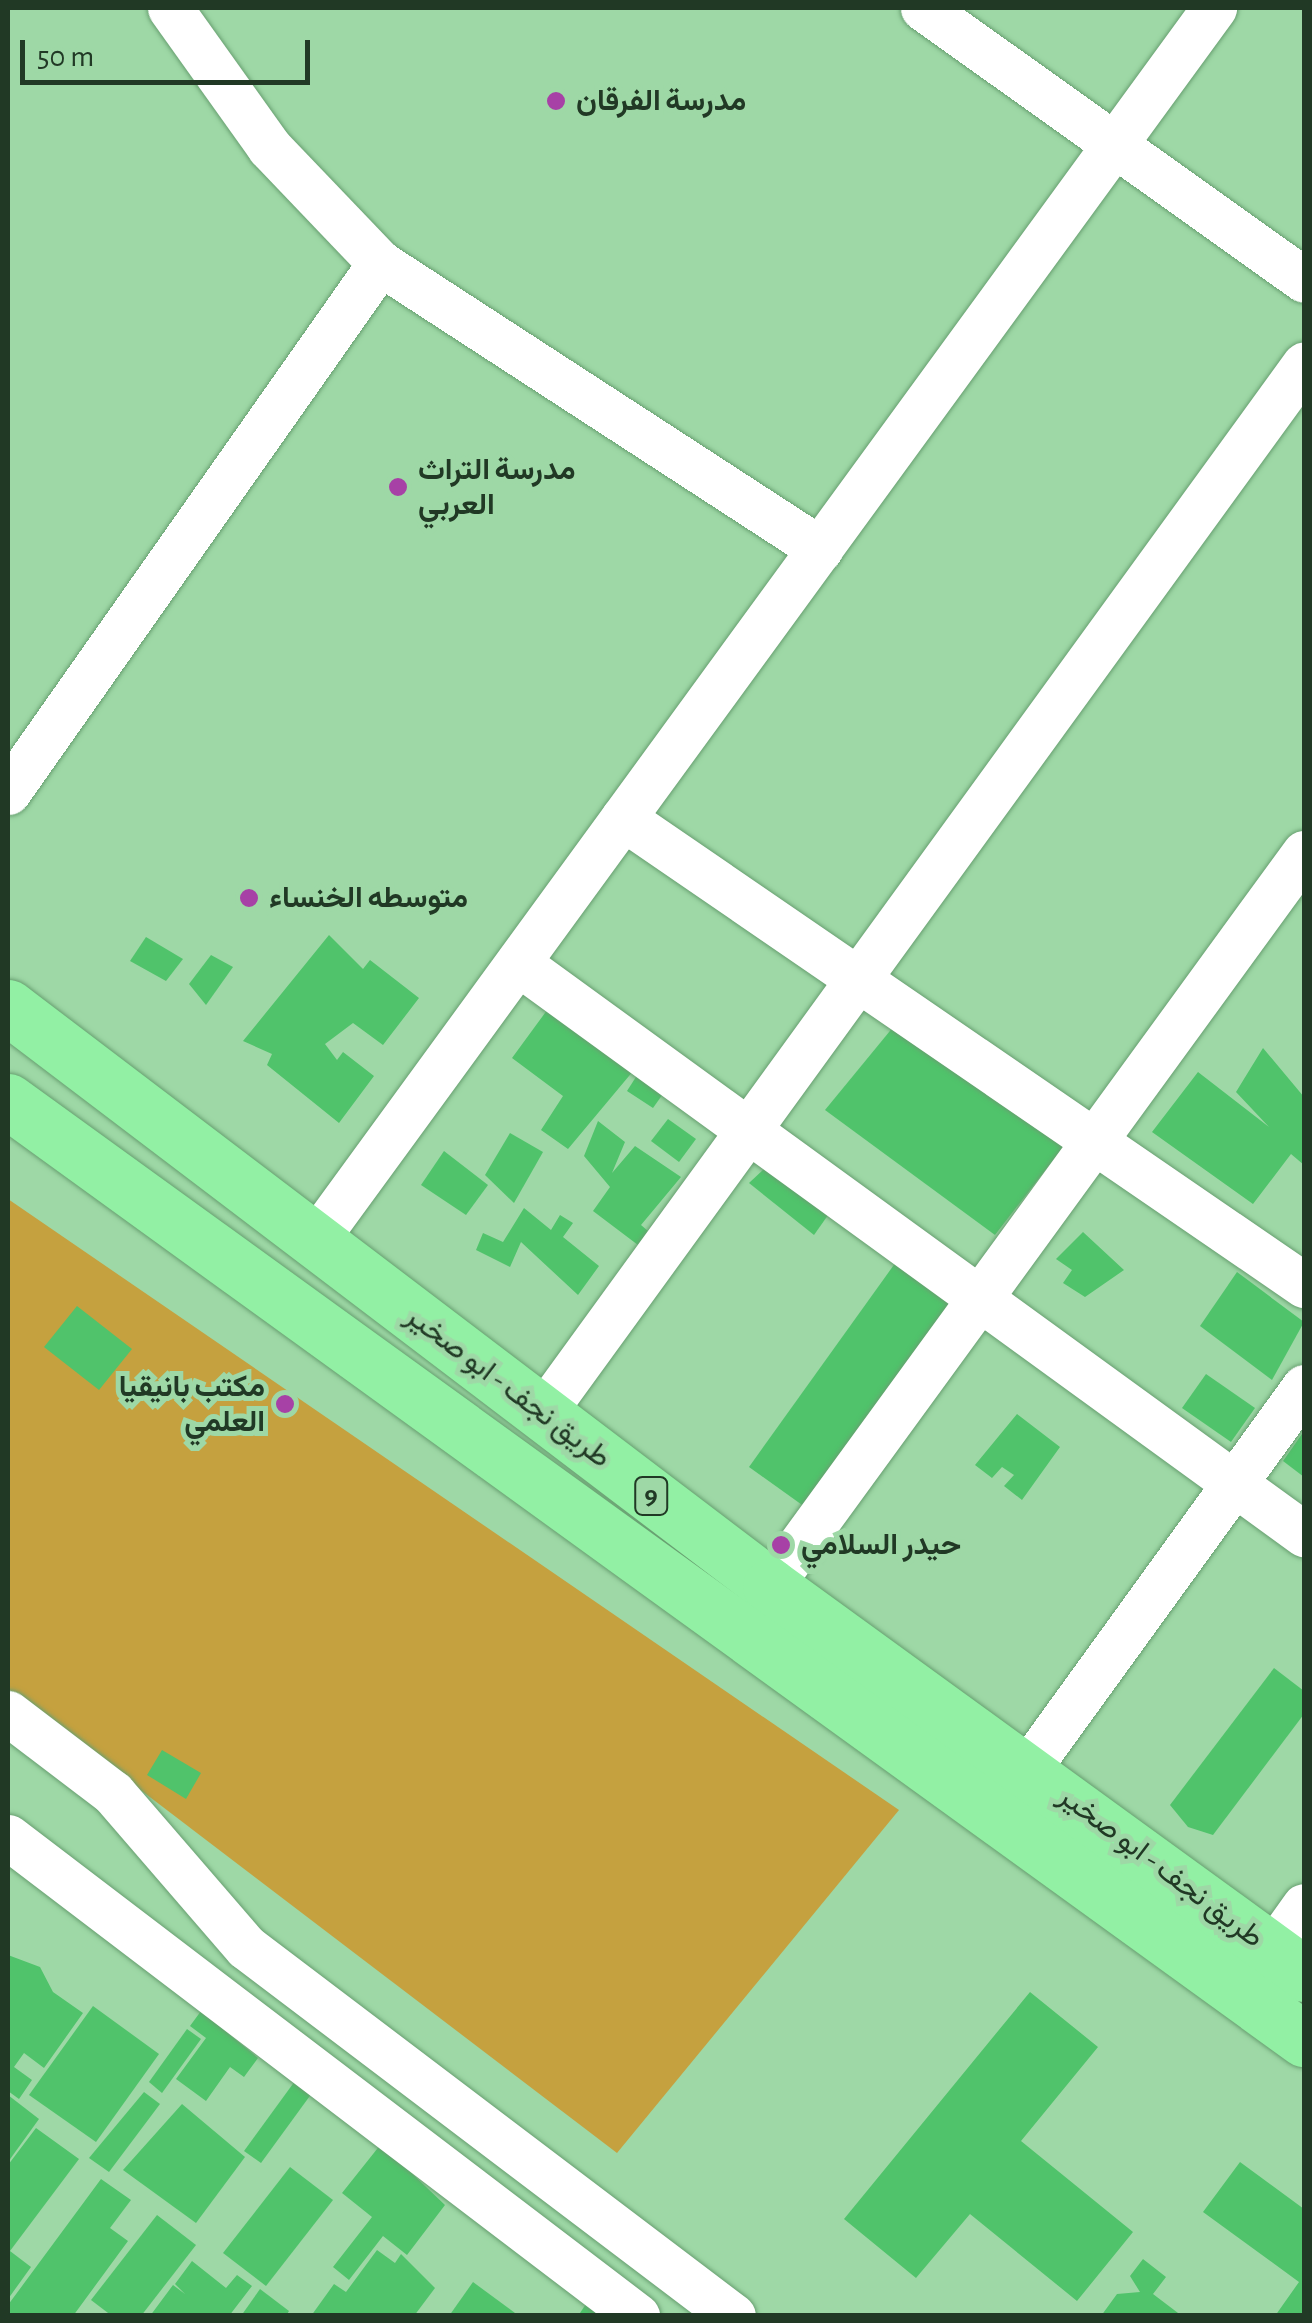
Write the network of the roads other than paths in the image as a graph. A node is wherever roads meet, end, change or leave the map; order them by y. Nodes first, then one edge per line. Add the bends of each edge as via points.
1 (170, 8) edge
2 (923, 8) edge
3 (1214, 8) edge
4 (1114, 144) junction
5 (380, 263) junction
6 (1304, 280) edge
7 (1304, 365) edge
8 (820, 548) junction
9 (8, 792) edge
10 (623, 818) junction
11 (1304, 854) edge
12 (518, 962) junction
13 (858, 979) junction
14 (8, 1007) edge
15 (96, 1069) junction
16 (8, 1101) edge
17 (748, 1130) junction
18 (50, 1134) junction
19 (1095, 1141) junction
20 (316, 1239) junction
21 (1304, 1285) edge
22 (980, 1298) junction
23 (1304, 1386) edge
24 (542, 1414) junction
25 (1234, 1483) junction
26 (1304, 1534) edge
27 (770, 1586) junction
28 (8, 1713) edge
29 (1029, 1767) junction
30 (8, 1837) edge
31 (1304, 1906) edge
32 (246, 1948) junction
33 (1288, 1962) edge
34 (211, 1992) junction
35 (1304, 2040) edge
36 (637, 2316) edge
37 (732, 2316) edge

1 - 5 street via 269,147
2 - 4 street
3 - 4 street
4 - 6 street
4 - 8 street
5 - 8 street
5 - 9 street
7 - 13 street
8 - 10 street
10 - 12 street
10 - 13 street
11 - 19 street
12 - 17 street
12 - 20 street
13 - 17 street
13 - 19 street
14 - 15 highway, طريق نجف - ابو صخير / 9
15 - 18 highway via 59,1092
15 - 20 highway, طريق نجف - ابو صخير / 9
16 - 18 highway, طريق نجف - ابو صخير / 9
17 - 22 street
17 - 24 street
18 - 35 highway, طريق نجف - ابو صخير / 9
19 - 21 street
19 - 22 street
20 - 24 highway, طريق نجف - ابو صخير / 9
22 - 25 street
22 - 27 street
23 - 25 street
24 - 27 highway, طريق نجف - ابو صخير / 9
25 - 26 street
25 - 29 street
27 - 29 highway, طريق نجف - ابو صخير / 9
28 - 32 street via 112,1793
29 - 33 highway, طريق نجف - ابو صخير / 9
30 - 34 street
31 - 33 street
32 - 34 street
32 - 37 street
34 - 36 street

